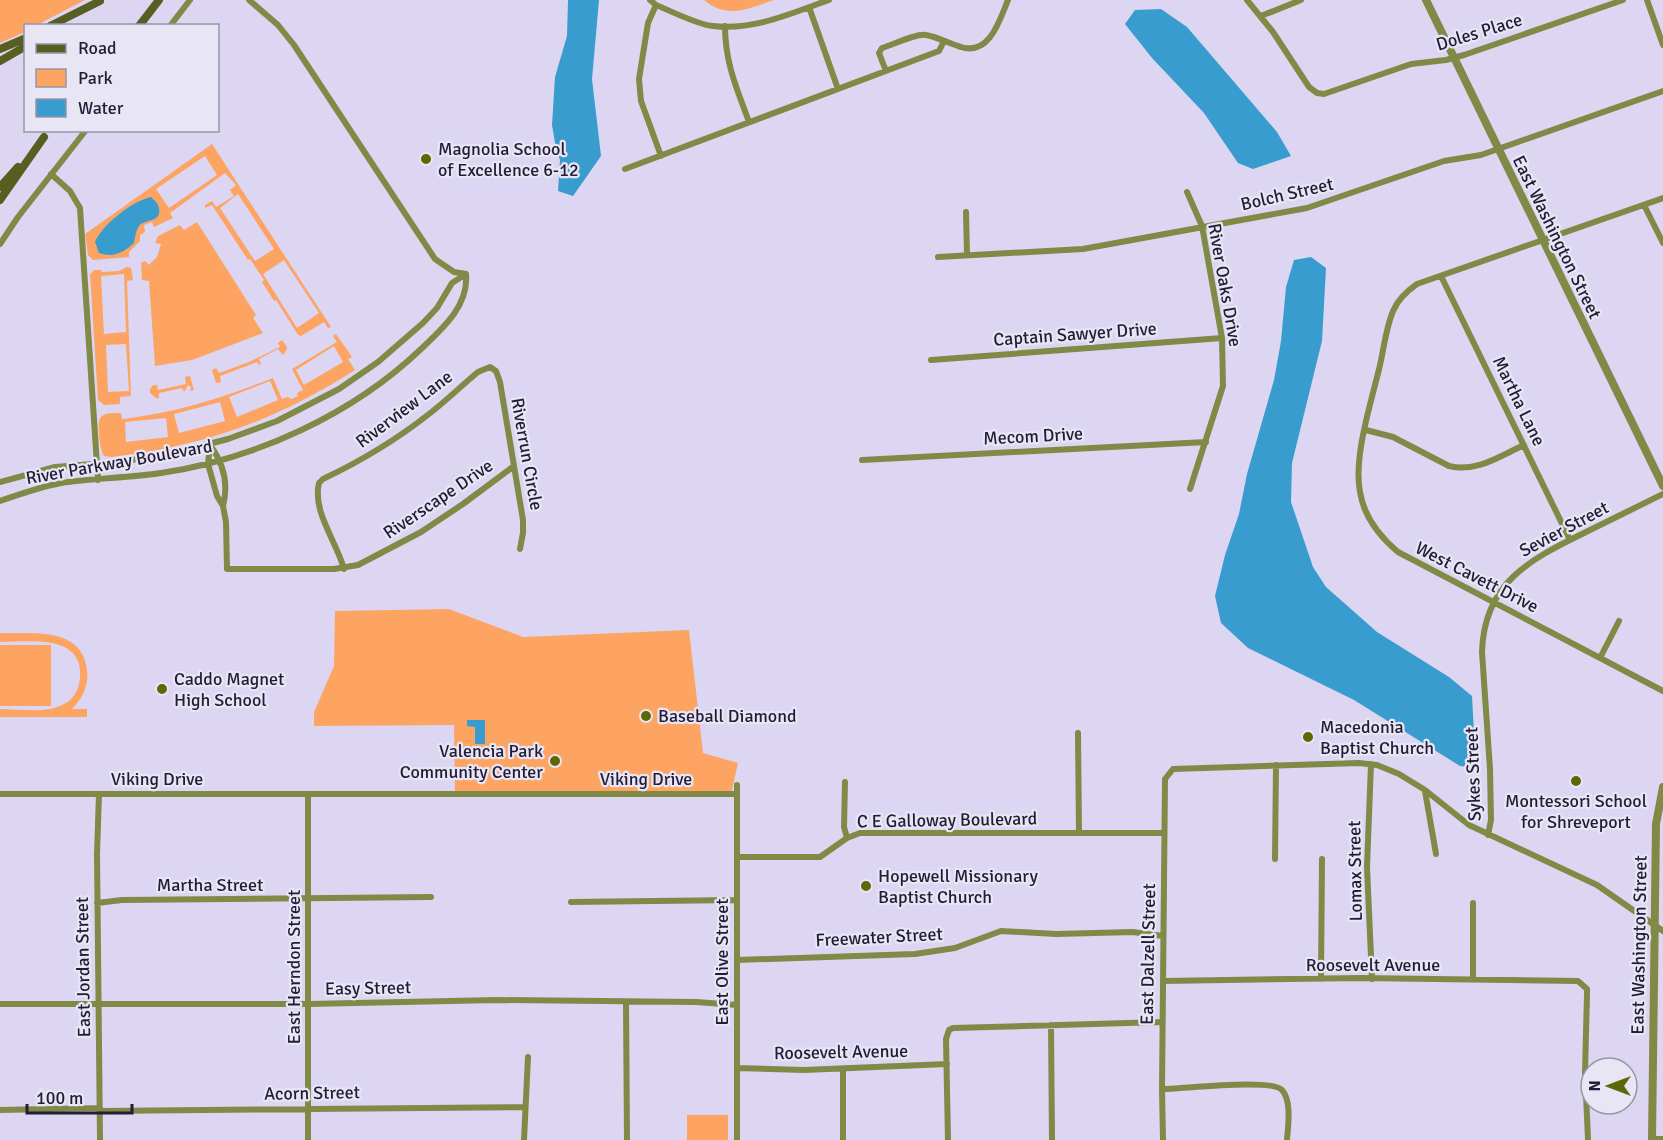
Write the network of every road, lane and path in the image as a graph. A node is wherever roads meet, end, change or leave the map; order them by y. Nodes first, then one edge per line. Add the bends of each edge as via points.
1 (101, 0) edge
2 (159, 0) edge
3 (190, 0) edge
4 (249, 0) edge
5 (650, 0) edge
6 (829, 0) edge
7 (1008, 0) edge
8 (1247, 0) edge
9 (1301, 0) edge
10 (1426, 0) edge
11 (1623, 0) edge
12 (1647, 0) edge
13 (656, 5) junction
14 (809, 7) junction
15 (1261, 16) junction
16 (54, 24) edge
17 (63, 24) edge
18 (141, 24) edge
19 (172, 24) edge
20 (725, 26) junction
21 (24, 39) edge
22 (944, 41) junction
23 (1663, 45) edge
24 (24, 47) edge
25 (0, 49) edge
26 (1453, 58) junction
27 (0, 61) edge
28 (886, 71) junction
29 (838, 89) junction
30 (1663, 91) edge
31 (749, 122) junction
32 (84, 132) edge
33 (47, 134) edge
34 (1497, 148) junction
35 (661, 156) junction
36 (626, 169) dead end
37 (51, 174) junction
38 (0, 187) edge
39 (1187, 192) dead end
40 (1663, 198) edge
41 (0, 200) edge
42 (1644, 205) junction
43 (966, 212) dead end
44 (1202, 226) junction
45 (1542, 240) junction
46 (1663, 243) edge
47 (0, 244) edge
48 (967, 255) junction
49 (938, 257) dead end
50 (466, 274) junction
51 (1441, 276) junction
52 (1222, 338) junction
53 (931, 360) dead end
54 (490, 367) joint
55 (1366, 430) junction
56 (1206, 442) junction
57 (210, 445) junction
58 (1524, 445) junction
59 (221, 460) junction
60 (862, 460) dead end
61 (97, 463) junction
62 (208, 464) junction
63 (514, 466) junction
64 (98, 480) junction
65 (0, 482) edge
66 (1663, 486) edge
67 (1190, 489) dead end
68 (1663, 494) edge
69 (0, 501) edge
70 (223, 506) junction
71 (1570, 540) junction
72 (520, 549) dead end
73 (344, 569) junction
74 (1494, 603) junction
75 (1619, 621) dead end
76 (1600, 658) junction
77 (1663, 690) edge
78 (1485, 712) joint
79 (1078, 733) dead end
80 (1371, 764) junction
81 (1276, 765) junction
82 (845, 782) dead end
83 (737, 785) dead end
84 (1663, 787) edge
85 (1425, 790) junction
86 (0, 794) edge
87 (99, 794) junction
88 (311, 794) junction
89 (737, 794) junction
90 (1079, 833) junction
91 (1164, 833) junction
92 (1488, 835) junction
93 (847, 838) junction
94 (1436, 854) dead end
95 (737, 858) junction
96 (1275, 859) dead end
97 (1322, 860) dead end
98 (431, 897) dead end
99 (309, 900) junction
100 (737, 900) junction
101 (571, 902) dead end
102 (97, 903) junction
103 (1473, 903) dead end
104 (1655, 926) junction
105 (1663, 932) edge
106 (1163, 936) junction
107 (737, 960) junction
108 (1321, 979) junction
109 (1372, 979) junction
110 (1473, 980) junction
111 (1163, 981) junction
112 (626, 1002) junction
113 (0, 1004) edge
114 (98, 1004) junction
115 (309, 1004) junction
116 (737, 1005) junction
117 (1162, 1022) junction
118 (1051, 1025) junction
119 (528, 1057) dead end
120 (947, 1064) junction
121 (737, 1068) junction
122 (843, 1069) junction
123 (1162, 1089) junction
124 (525, 1107) junction
125 (309, 1108) junction
126 (100, 1109) junction
127 (0, 1110) edge
128 (1588, 1139) edge
129 (1663, 1139) edge
130 (100, 1140) edge
131 (309, 1140) edge
132 (524, 1140) edge
133 (627, 1140) edge
134 (736, 1140) edge
135 (843, 1140) edge
136 (948, 1140) edge
137 (1052, 1140) edge
138 (1163, 1140) edge
139 (1287, 1140) edge
140 (1652, 1140) edge

1 - 16 main road
1 - 17 main road
2 - 18 main road
3 - 19 street
4 - 50 street via 294,45 435,259 454,272
5 - 13 street
6 - 14 street
7 - 22 street via 993,36 984,43 965,48
8 - 15 street
9 - 15 street
10 - 26 street, East Washington Street
11 - 26 street, Doles Place
12 - 23 street
13 - 20 street via 711,27
13 - 35 street via 648,23 639,79 641,101
14 - 20 street via 767,22
14 - 29 street
15 - 26 street, Doles Place via 1317,93 1324,94 1411,64
20 - 31 street via 729,65
21 - 25 main road
22 - 28 street via 939,51
22 - 28 street via 924,34 882,48 879,53
24 - 27 main road
26 - 34 street, East Washington Street
28 - 29 street
29 - 31 street
30 - 34 street, Bolch Street
31 - 35 street
32 - 37 street
33 - 38 main road
33 - 41 main road
34 - 44 street, Bolch Street via 1444,161 1307,208
34 - 45 street, East Washington Street
35 - 36 street
37 - 47 street
37 - 61 street via 70,191 80,208
39 - 44 street, River Oaks Drive
40 - 42 street, West Cavett Drive
42 - 45 street, West Cavett Drive
42 - 46 street
43 - 48 street
44 - 48 street, Bolch Street via 1083,249
44 - 52 street, River Oaks Drive
45 - 51 street, West Cavett Drive
45 - 66 street, East Washington Street
48 - 49 street, Bolch Street
50 - 57 street, River Parkway Boulevard via 452,283 423,323 357,377 278,421
50 - 59 street, River Parkway Boulevard via 467,286 454,315 387,377 305,427
51 - 55 street, West Cavett Drive via 1417,284 1395,308
51 - 58 street, Martha Lane
52 - 53 street, Captain Sawyer Drive
52 - 56 street, River Oaks Drive via 1223,386
54 - 63 street, Riverrun Circle via 500,382
54 - 73 street, Riverview Lane via 478,372 401,435 319,483 323,518
55 - 58 street via 1393,437 1459,469 1479,466
55 - 74 street, West Cavett Drive via 1359,488 1374,528 1412,561
56 - 60 street, Mecom Drive
56 - 67 street, River Oaks Drive
57 - 59 street, Riverscape Drive
57 - 61 street, River Parkway Boulevard
57 - 62 street, Riverscape Drive
58 - 71 street, Martha Lane
59 - 62 street, River Parkway Boulevard
59 - 70 street, Riverscape Drive via 226,479
61 - 64 street
61 - 65 street, River Parkway Boulevard via 55,467
62 - 64 street, River Parkway Boulevard
62 - 70 street, Riverscape Drive
63 - 72 street, Riverrun Circle via 524,526
63 - 73 street, Riverscape Drive via 421,532
64 - 69 street, River Parkway Boulevard via 43,487
68 - 71 street, Sevier Street
70 - 73 street, Riverscape Drive via 227,569
71 - 74 street, Sevier Street via 1518,571
74 - 76 street, West Cavett Drive
74 - 78 street, Sevier Street via 1482,641
75 - 76 street
76 - 77 street, West Cavett Drive
78 - 92 street, Sykes Street via 1490,769
79 - 90 street
80 - 81 street
80 - 85 street via 1389,768
80 - 109 street, Lomax Street via 1366,867
81 - 91 street, East Dalzell Street via 1171,770 1165,779
81 - 96 street
82 - 93 street
83 - 89 street, East Olive Street
84 - 104 street, East Washington Street via 1656,824
85 - 92 street
85 - 94 street
86 - 87 street, Viking Drive
87 - 88 street, Viking Drive
87 - 102 street, East Jordan Street
88 - 89 street, Viking Drive
88 - 99 street, East Herndon Street
89 - 95 street, East Olive Street
90 - 91 street, C E Galloway Boulevard
90 - 93 street, C E Galloway Boulevard via 861,833
91 - 106 street, East Dalzell Street
92 - 104 street via 1598,885
93 - 95 street, C E Galloway Boulevard via 814,858
95 - 100 street, East Olive Street
97 - 108 street
98 - 99 street, Martha Street
99 - 102 street, Martha Street
99 - 115 street, East Herndon Street
100 - 101 street
100 - 107 street, East Olive Street
102 - 114 street, East Jordan Street
103 - 110 street
104 - 105 street
104 - 140 street, East Washington Street
106 - 107 street, Freewater Street via 1132,932 1001,932 955,948 915,954
106 - 111 street, East Dalzell Street
107 - 116 street, East Olive Street
108 - 109 street, Roosevelt Avenue
108 - 111 street, Roosevelt Avenue
109 - 110 street, Roosevelt Avenue
110 - 128 street, Roosevelt Avenue via 1575,980 1587,988
111 - 117 street, East Dalzell Street
112 - 115 street, Easy Street
112 - 116 street, Easy Street
112 - 133 street
113 - 114 street, Easy Street
114 - 115 street, Easy Street
114 - 126 street, East Jordan Street
115 - 125 street, East Herndon Street
116 - 121 street, East Olive Street
117 - 118 street
117 - 123 street, East Dalzell Street
118 - 120 street via 949,1030
118 - 137 street
119 - 124 street
120 - 122 street, Roosevelt Avenue
120 - 136 street
121 - 122 street, Roosevelt Avenue
121 - 134 street, East Olive Street
122 - 135 street
123 - 138 street, East Dalzell Street
123 - 139 street via 1276,1085 1283,1090 1287,1105
124 - 125 street, Acorn Street
124 - 132 street
125 - 126 street, Acorn Street
125 - 131 street, East Herndon Street
126 - 127 street, Acorn Street
126 - 130 street, East Jordan Street
129 - 140 street

